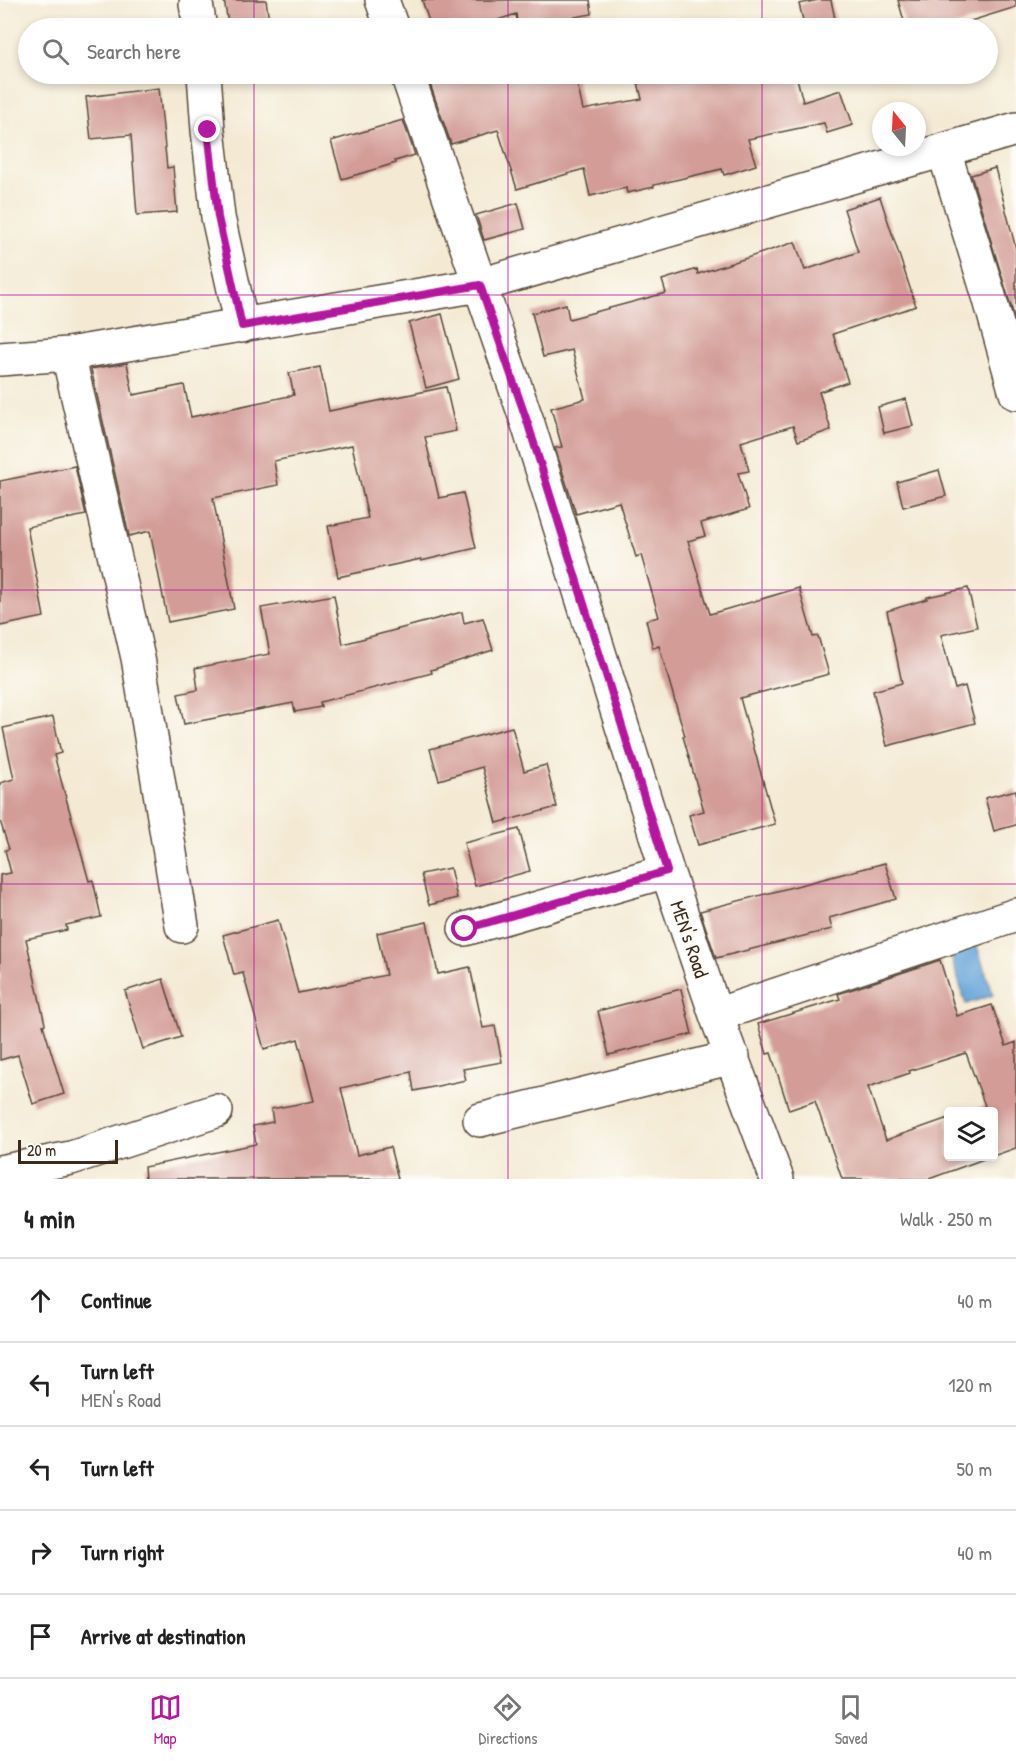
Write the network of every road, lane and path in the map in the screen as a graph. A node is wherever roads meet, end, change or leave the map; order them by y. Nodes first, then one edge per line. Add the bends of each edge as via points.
1 (382, 0) edge
2 (388, 18) edge
3 (205, 84) edge
4 (410, 84) edge
5 (1016, 129) edge
6 (944, 151) junction
7 (480, 285) junction
8 (242, 326) junction
9 (68, 354) junction
10 (0, 359) edge
11 (1016, 393) edge
12 (667, 871) junction
13 (1016, 915) edge
14 (182, 926) dead end
15 (465, 929) dead end
16 (716, 1015) junction
17 (733, 1057) junction
18 (216, 1111) dead end
19 (480, 1120) dead end
20 (0, 1172) edge
21 (777, 1179) edge

1 - 2 street
3 - 8 street via 218,217
4 - 7 street, MEN's Road
5 - 6 street
6 - 7 street
6 - 11 street
7 - 8 street
7 - 12 street, MEN's Road via 528,424
8 - 9 street
9 - 10 street
9 - 14 street via 138,658
12 - 15 street
12 - 16 street, MEN's Road
13 - 16 street
16 - 17 street, MEN's Road
17 - 19 street
17 - 21 street, MEN's Road
18 - 20 street via 71,1158

